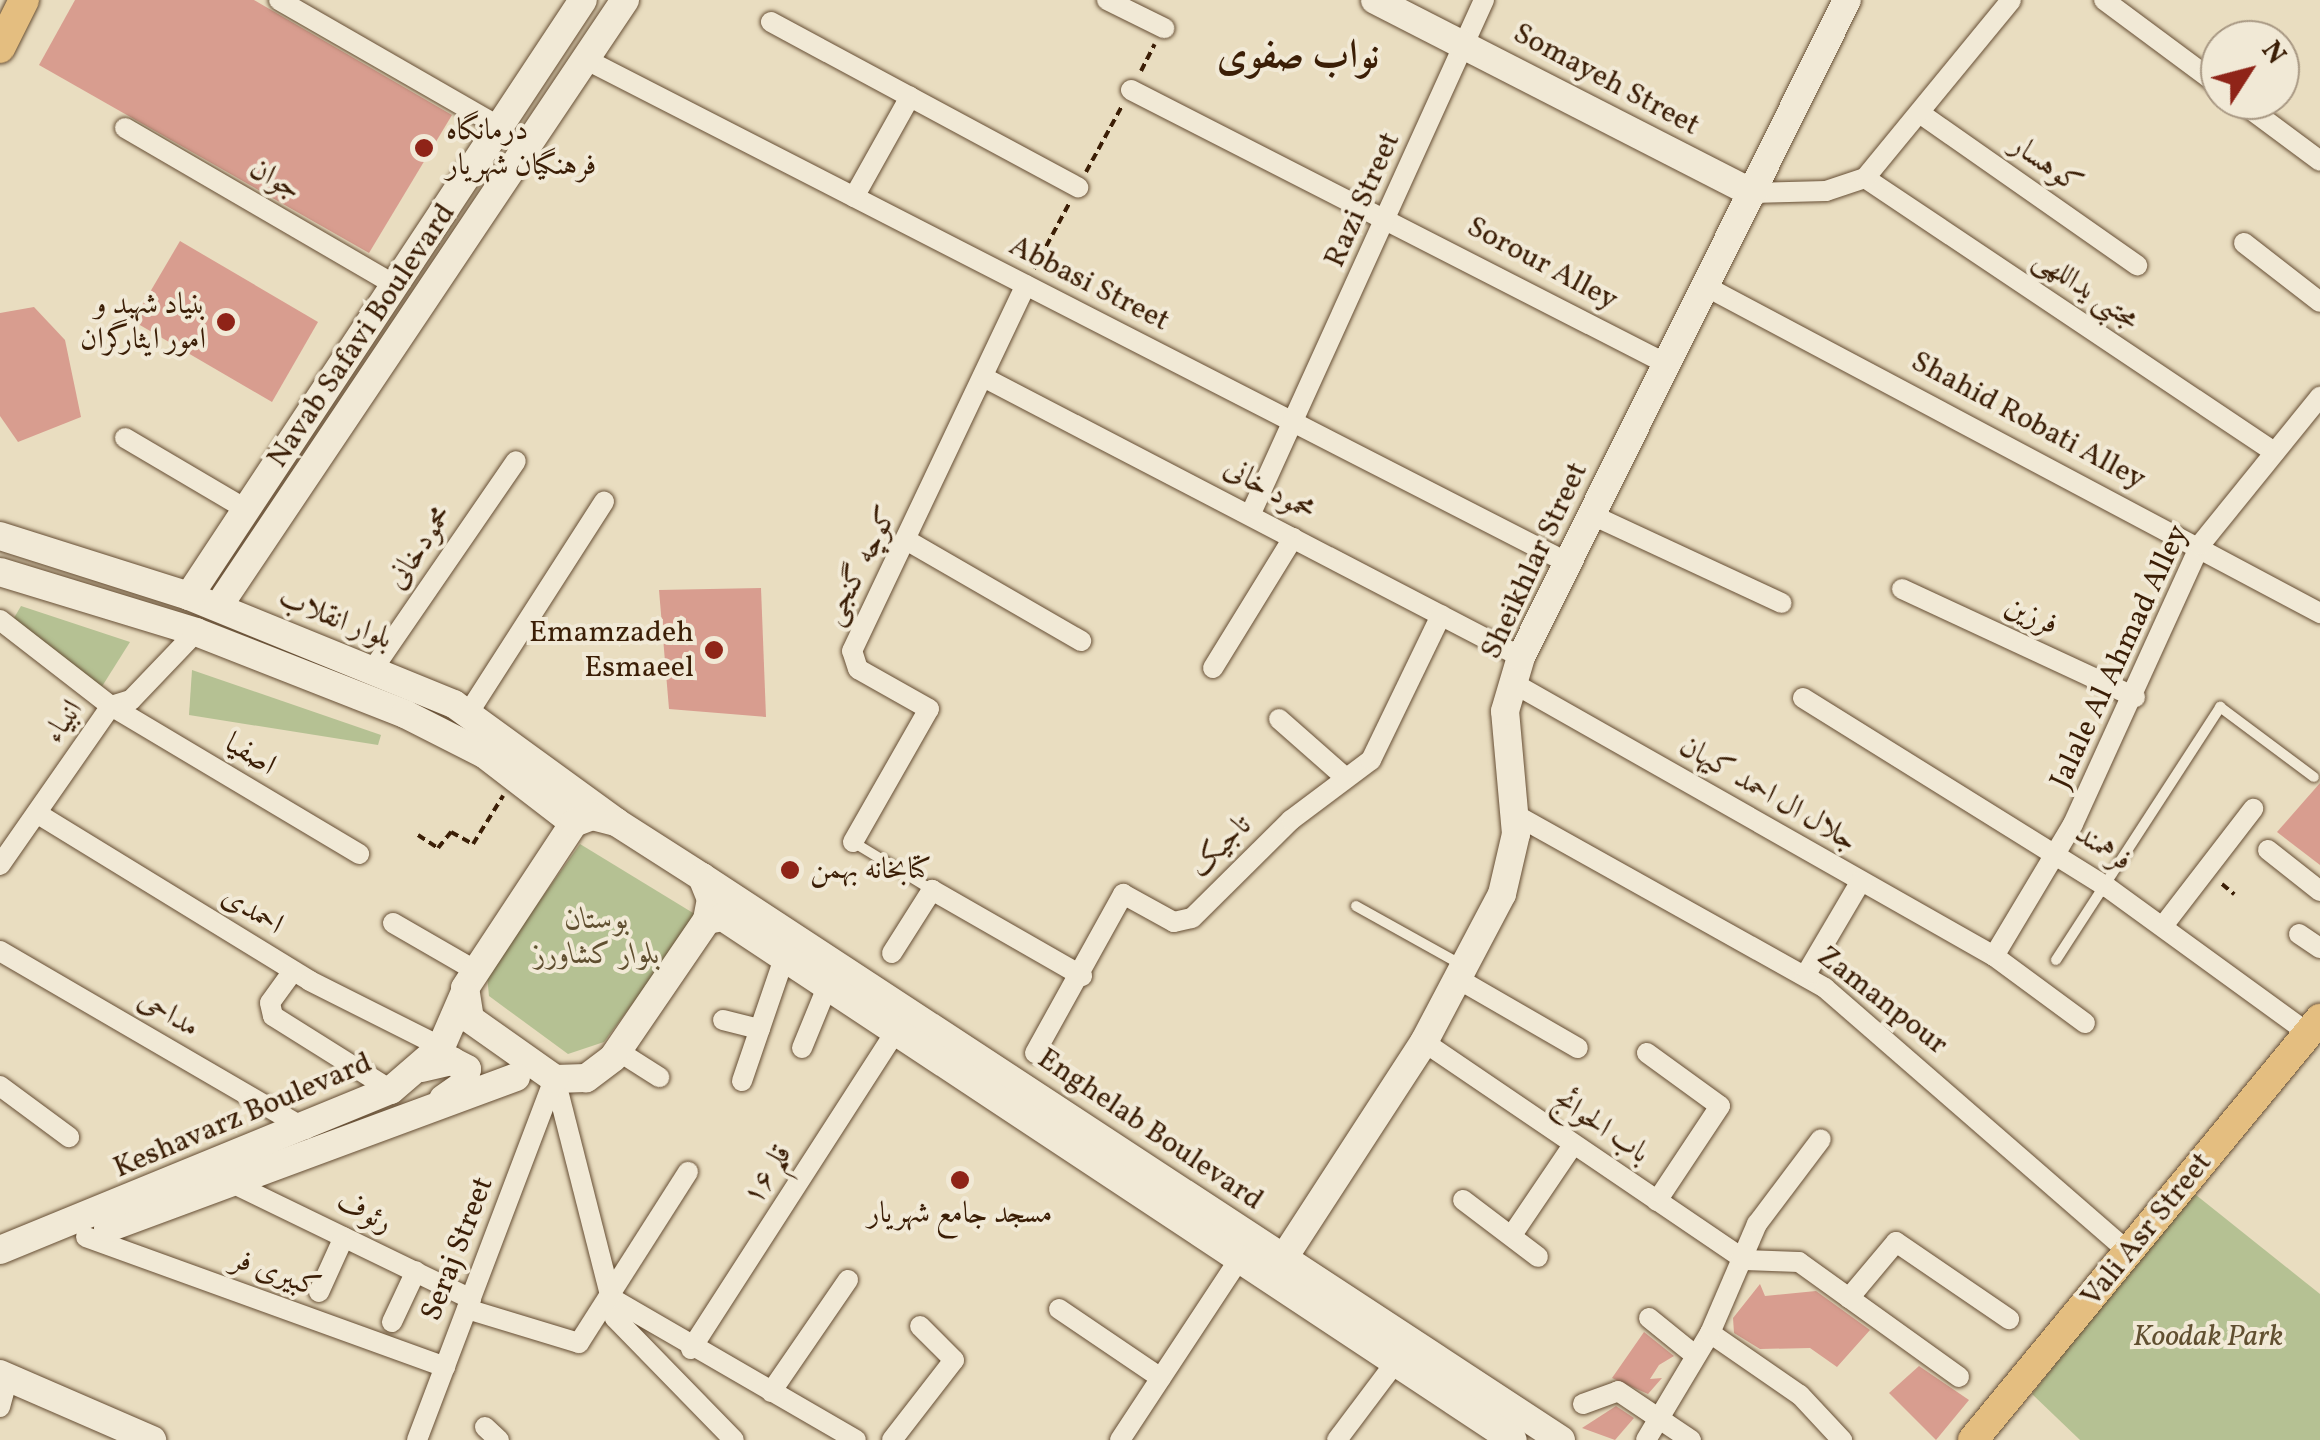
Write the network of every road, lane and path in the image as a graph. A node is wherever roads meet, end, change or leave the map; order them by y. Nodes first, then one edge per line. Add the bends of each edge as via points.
1 (24, 0) edge
2 (279, 0) edge
3 (583, 0) edge
4 (625, 0) edge
5 (1107, 0) edge
6 (1375, 0) edge
7 (1484, 0) edge
8 (1847, 0) edge
9 (2011, 0) edge
10 (2104, 0) edge
11 (771, 22) dead end
12 (1164, 28) joint
13 (1465, 44) junction
14 (0, 48) edge
15 (583, 58) junction
16 (2200, 71) edge
17 (1130, 90) junction
18 (910, 97) junction
19 (1922, 114) junction
20 (2265, 120) edge
21 (125, 128) dead end
22 (500, 128) junction
23 (2320, 161) edge
24 (1864, 178) junction
25 (1078, 187) junction
26 (1752, 193) junction
27 (854, 197) junction
28 (1389, 217) junction
29 (2244, 243) dead end
30 (2137, 264) dead end
31 (396, 285) junction
32 (1026, 285) junction
33 (1706, 286) junction
34 (2320, 302) edge
35 (1667, 364) junction
36 (985, 378) junction
37 (2320, 396) edge
38 (1298, 424) junction
39 (125, 438) dead end
40 (2275, 452) junction
41 (516, 462) dead end
42 (270, 472) junction
43 (298, 491) junction
44 (604, 502) dead end
45 (247, 510) junction
46 (1252, 511) junction
47 (1592, 516) junction
48 (0, 536) edge
49 (1292, 538) junction
50 (908, 541) junction
51 (2200, 544) junction
52 (1568, 563) junction
53 (0, 572) edge
54 (1902, 589) dead end
55 (189, 596) junction
56 (1782, 603) dead end
57 (218, 607) junction
58 (2320, 613) edge
59 (1441, 616) junction
60 (0, 620) edge
61 (196, 632) junction
62 (1081, 642) dead end
63 (1212, 668) dead end
64 (373, 669) junction
65 (1518, 670) junction
66 (2135, 697) junction
67 (1803, 698) dead end
68 (111, 706) junction
69 (469, 712) junction
70 (1279, 719) dead end
71 (516, 775) junction
72 (2314, 777) dead end
73 (1346, 778) junction
74 (2253, 809) dead end
75 (38, 814) junction
76 (1514, 814) junction
77 (616, 822) junction
78 (574, 823) junction
79 (418, 835) dead end
80 (852, 842) joint
81 (2268, 850) dead end
82 (359, 854) dead end
83 (2057, 854) junction
84 (0, 865) edge
85 (702, 877) junction
86 (1861, 881) junction
87 (2107, 887) junction
88 (932, 890) junction
89 (2320, 891) edge
90 (1356, 906) dead end
91 (708, 920) junction
92 (394, 923) dead end
93 (2163, 926) junction
94 (2300, 934) dead end
95 (2320, 948) edge
96 (0, 951) edge
97 (892, 953) dead end
98 (1994, 956) junction
99 (784, 958) junction
100 (2056, 960) dead end
101 (293, 971) junction
102 (1463, 974) junction
103 (1082, 976) junction
104 (1805, 976) junction
105 (471, 979) junction
106 (826, 987) junction
107 (722, 1020) dead end
108 (2086, 1023) dead end
109 (2316, 1028) edge
110 (760, 1029) junction
111 (896, 1033) junction
112 (1424, 1042) junction
113 (441, 1047) junction
114 (802, 1048) dead end
115 (1578, 1048) dead end
116 (618, 1051) junction
117 (1035, 1053) dead end
118 (1647, 1053) dead end
119 (421, 1068) junction
120 (536, 1074) junction
121 (660, 1077) dead end
122 (742, 1081) dead end
123 (0, 1086) edge
124 (390, 1090) junction
125 (442, 1100) junction
126 (1068, 1113) junction
127 (306, 1129) junction
128 (69, 1137) dead end
129 (1052, 1138) junction
130 (1821, 1139) dead end
131 (1573, 1144) junction
132 (688, 1172) dead end
133 (230, 1182) junction
134 (1463, 1200) dead end
135 (1658, 1201) junction
136 (1512, 1235) junction
137 (86, 1237) junction
138 (344, 1237) junction
139 (0, 1250) edge
140 (2130, 1252) junction
141 (1538, 1256) dead end
142 (1283, 1259) junction
143 (1746, 1260) junction
144 (1238, 1261) junction
145 (0, 1271) edge
146 (416, 1272) junction
147 (848, 1280) dead end
148 (319, 1292) dead end
149 (611, 1298) junction
150 (1850, 1298) junction
151 (469, 1304) junction
152 (1059, 1309) dead end
153 (1649, 1318) dead end
154 (2009, 1318) dead end
155 (392, 1322) dead end
156 (920, 1326) dead end
157 (1710, 1332) junction
158 (691, 1349) junction
159 (1696, 1356) junction
160 (1395, 1363) junction
161 (445, 1367) junction
162 (4, 1376) edge
163 (1959, 1377) dead end
164 (1161, 1378) junction
165 (772, 1392) junction
166 (1582, 1404) dead end
167 (0, 1407) edge
168 (1660, 1416) junction
169 (827, 1434) edge
170 (152, 1440) edge
171 (417, 1440) edge
172 (734, 1440) edge
173 (856, 1440) edge
174 (892, 1440) edge
175 (1120, 1440) edge
176 (1338, 1440) edge
177 (1513, 1440) edge
178 (1561, 1440) edge
179 (1646, 1440) edge
180 (1691, 1440) edge
181 (1842, 1440) edge
182 (1972, 1440) edge

1 - 14 main road
2 - 22 street
3 - 22 street, Navab Safavi Boulevard
4 - 15 street, Navab Safavi Boulevard
5 - 12 street
6 - 13 street, Somayeh Street
7 - 13 street, Razi Street
8 - 26 street, Sheikhlar Street
9 - 19 street
10 - 16 street
11 - 18 street
12 - 17 path
13 - 26 street, Somayeh Street
13 - 28 street, Razi Street
15 - 27 street, Abbasi Street
15 - 43 street, Navab Safavi Boulevard
17 - 25 path
17 - 28 street, Sorour Alley
18 - 25 street
18 - 27 street
19 - 24 street
19 - 30 street, کوهسار
20 - 23 street
21 - 31 street, جوان
22 - 31 street, Navab Safavi Boulevard
24 - 26 street via 1826,191
24 - 40 street, مجتبی یداللهی
25 - 32 path
26 - 33 street, Sheikhlar Street
27 - 32 street, Abbasi Street
28 - 35 street, Sorour Alley
28 - 38 street, Razi Street
29 - 34 street
31 - 42 street, Navab Safavi Boulevard
32 - 36 street, کوچه گنجی
32 - 38 street, Abbasi Street
33 - 35 street, Sheikhlar Street
33 - 51 street, Shahid Robati Alley
35 - 47 street, Sheikhlar Street
36 - 46 street, محمود خانی
36 - 50 street, کوچه گنجی
37 - 40 street, Jalale Al Ahmad Alley
38 - 46 street, Razi Street
38 - 52 street, Abbasi Street
39 - 45 street
40 - 51 street, Jalale Al Ahmad Alley
41 - 64 street, محمودخانی
42 - 43 street
42 - 45 street, Navab Safavi Boulevard
43 - 57 street, Navab Safavi Boulevard
44 - 69 street
45 - 55 street, Navab Safavi Boulevard
46 - 49 street, محمود خانی
47 - 52 street, Sheikhlar Street
47 - 56 street
48 - 55 street, بلوار انقلاب
49 - 59 street, محمود خانی
49 - 63 street
50 - 62 street
50 - 80 street, کوچه گنجی via 852,661 929,710
51 - 58 street, Shahid Robati Alley
51 - 66 street, Jalale Al Ahmad Alley
52 - 65 street, Sheikhlar Street
53 - 61 street, بلوار انقلاب
54 - 66 street, فرزین
55 - 57 street, بلوار انقلاب
57 - 64 street, بلوار انقلاب
59 - 65 street, محمود خانی
59 - 73 street, تاجیک via 1371,760
60 - 68 street, اصفیا
61 - 68 street, انبیاء via 130,700
61 - 71 street, بلوار انقلاب via 432,725
64 - 69 street, بلوار انقلاب
65 - 76 street, Sheikhlar Street via 1503,738
65 - 86 street, جلال ال احمد کیهان
66 - 83 street, Jalale Al Ahmad Alley
67 - 83 street, فرهمند
68 - 75 street, انبیاء
68 - 82 street, اصفیا
69 - 77 street, بلوار انقلاب
70 - 73 street
71 - 78 street, بلوار انقلاب
71 - 79 path via 473,844 452,832 438,848
72 - 87 lane via 2220,707
73 - 103 street, تاجیک via 1192,918 1174,922 1123,894
74 - 93 street
75 - 84 street, انبیاء
75 - 101 street, احمدی
76 - 102 street, Sheikhlar Street via 1516,858
76 - 104 street, Zamanpour
77 - 78 street
77 - 85 street
78 - 105 street
80 - 88 lane, کوچه گنجی
81 - 89 street
83 - 87 street, فرهمند
83 - 98 street, Jalale Al Ahmad Alley
85 - 91 street
85 - 126 street, Enghelab Boulevard
86 - 98 street, جلال ال احمد کیهان
86 - 104 street
87 - 93 street, فرهمند
87 - 100 lane
88 - 97 street
88 - 103 street
90 - 102 lane
91 - 99 street, Enghelab Boulevard via 723,918
91 - 116 street
92 - 105 street
93 - 109 street, فرهمند
94 - 95 street
96 - 127 street, مداحی
98 - 108 street, جلال ال احمد کیهان
99 - 106 street, Enghelab Boulevard
99 - 110 street
101 - 113 street, احمدی
101 - 124 street via 270,1003 272,1016
102 - 112 street, Sheikhlar Street
102 - 115 street
103 - 117 street, تاجیک
104 - 140 street, Zamanpour
105 - 113 street, Keshavarz Boulevard
105 - 120 street via 470,1019
106 - 111 street, Enghelab Boulevard
106 - 114 street
107 - 110 street
109 - 140 main road, Vali Asr Street
110 - 122 street
111 - 129 street, Enghelab Boulevard
111 - 158 street, قلم ۱۶
112 - 131 street, باب الحوائج
112 - 142 street, Sheikhlar Street
113 - 119 street, Keshavarz Boulevard
116 - 120 street via 586,1078
116 - 121 street
118 - 135 street via 1720,1106
119 - 124 street, Keshavarz Boulevard
119 - 125 street via 452,1061 467,1069 463,1085
120 - 125 street, Keshavarz Boulevard
120 - 149 street
120 - 151 street, Seraj Street
123 - 128 street
124 - 127 street, Keshavarz Boulevard
125 - 133 street, Keshavarz Boulevard
126 - 129 street
126 - 142 street, Enghelab Boulevard
127 - 139 street, Keshavarz Boulevard
129 - 144 street, Enghelab Boulevard
130 - 143 street via 1757,1224
131 - 135 street, باب الحوائج
131 - 136 street
132 - 149 street
133 - 137 street, Keshavarz Boulevard
133 - 138 street, رئوف
134 - 136 street
135 - 143 street, باب الحوائج
136 - 141 street
137 - 145 street, Keshavarz Boulevard
137 - 161 street, کبیری فر
138 - 146 street, رئوف
138 - 148 street
140 - 182 main road, Vali Asr Street
142 - 178 street, Enghelab Boulevard
143 - 150 street via 1800,1262
143 - 157 street
144 - 160 street, Enghelab Boulevard
144 - 164 street
146 - 151 street, رئوف
146 - 155 street
147 - 165 street
149 - 151 street, رئوف via 570,1345
149 - 158 street
149 - 172 street via 615,1318
150 - 154 street via 1896,1242
150 - 163 street
151 - 161 street, Seraj Street
152 - 164 street
153 - 159 street
156 - 174 street via 954,1360
157 - 159 street
157 - 181 street via 1800,1396
158 - 165 street
159 - 168 street
160 - 176 street
160 - 177 street, Enghelab Boulevard
161 - 171 street, Seraj Street
162 - 167 street
162 - 170 street
164 - 175 street
165 - 169 street
166 - 168 street via 1618,1391
168 - 179 street
168 - 180 street
169 - 173 street

